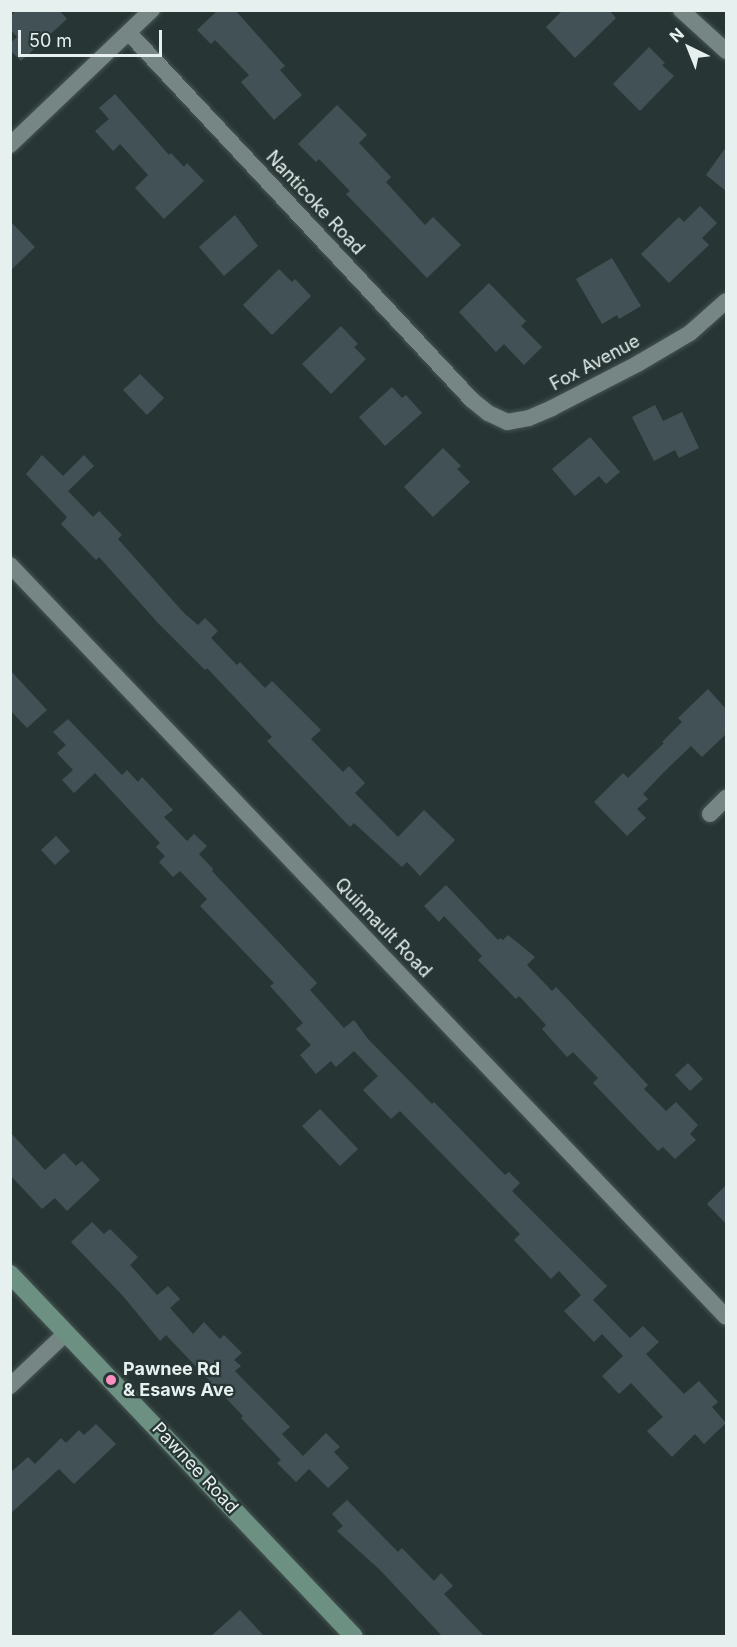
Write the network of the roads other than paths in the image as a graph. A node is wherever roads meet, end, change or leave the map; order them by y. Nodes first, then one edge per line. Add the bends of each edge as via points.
1 (152, 10) edge
2 (681, 10) edge
3 (129, 33) junction
4 (726, 51) edge
5 (10, 145) edge
6 (726, 301) edge
7 (472, 400) joint
8 (10, 565) edge
9 (726, 798) edge
10 (710, 814) dead end
11 (10, 1274) edge
12 (726, 1317) edge
13 (66, 1333) junction
14 (10, 1386) edge
15 (354, 1636) edge

1 - 3 street
2 - 4 street
3 - 5 street
3 - 7 street, Nanticoke Road
6 - 7 street, Fox Avenue via 690,333 529,418 507,422
8 - 12 street, Quinnault Road
9 - 10 street
11 - 13 street, Pawnee Road
13 - 14 street
13 - 15 street, Pawnee Road

